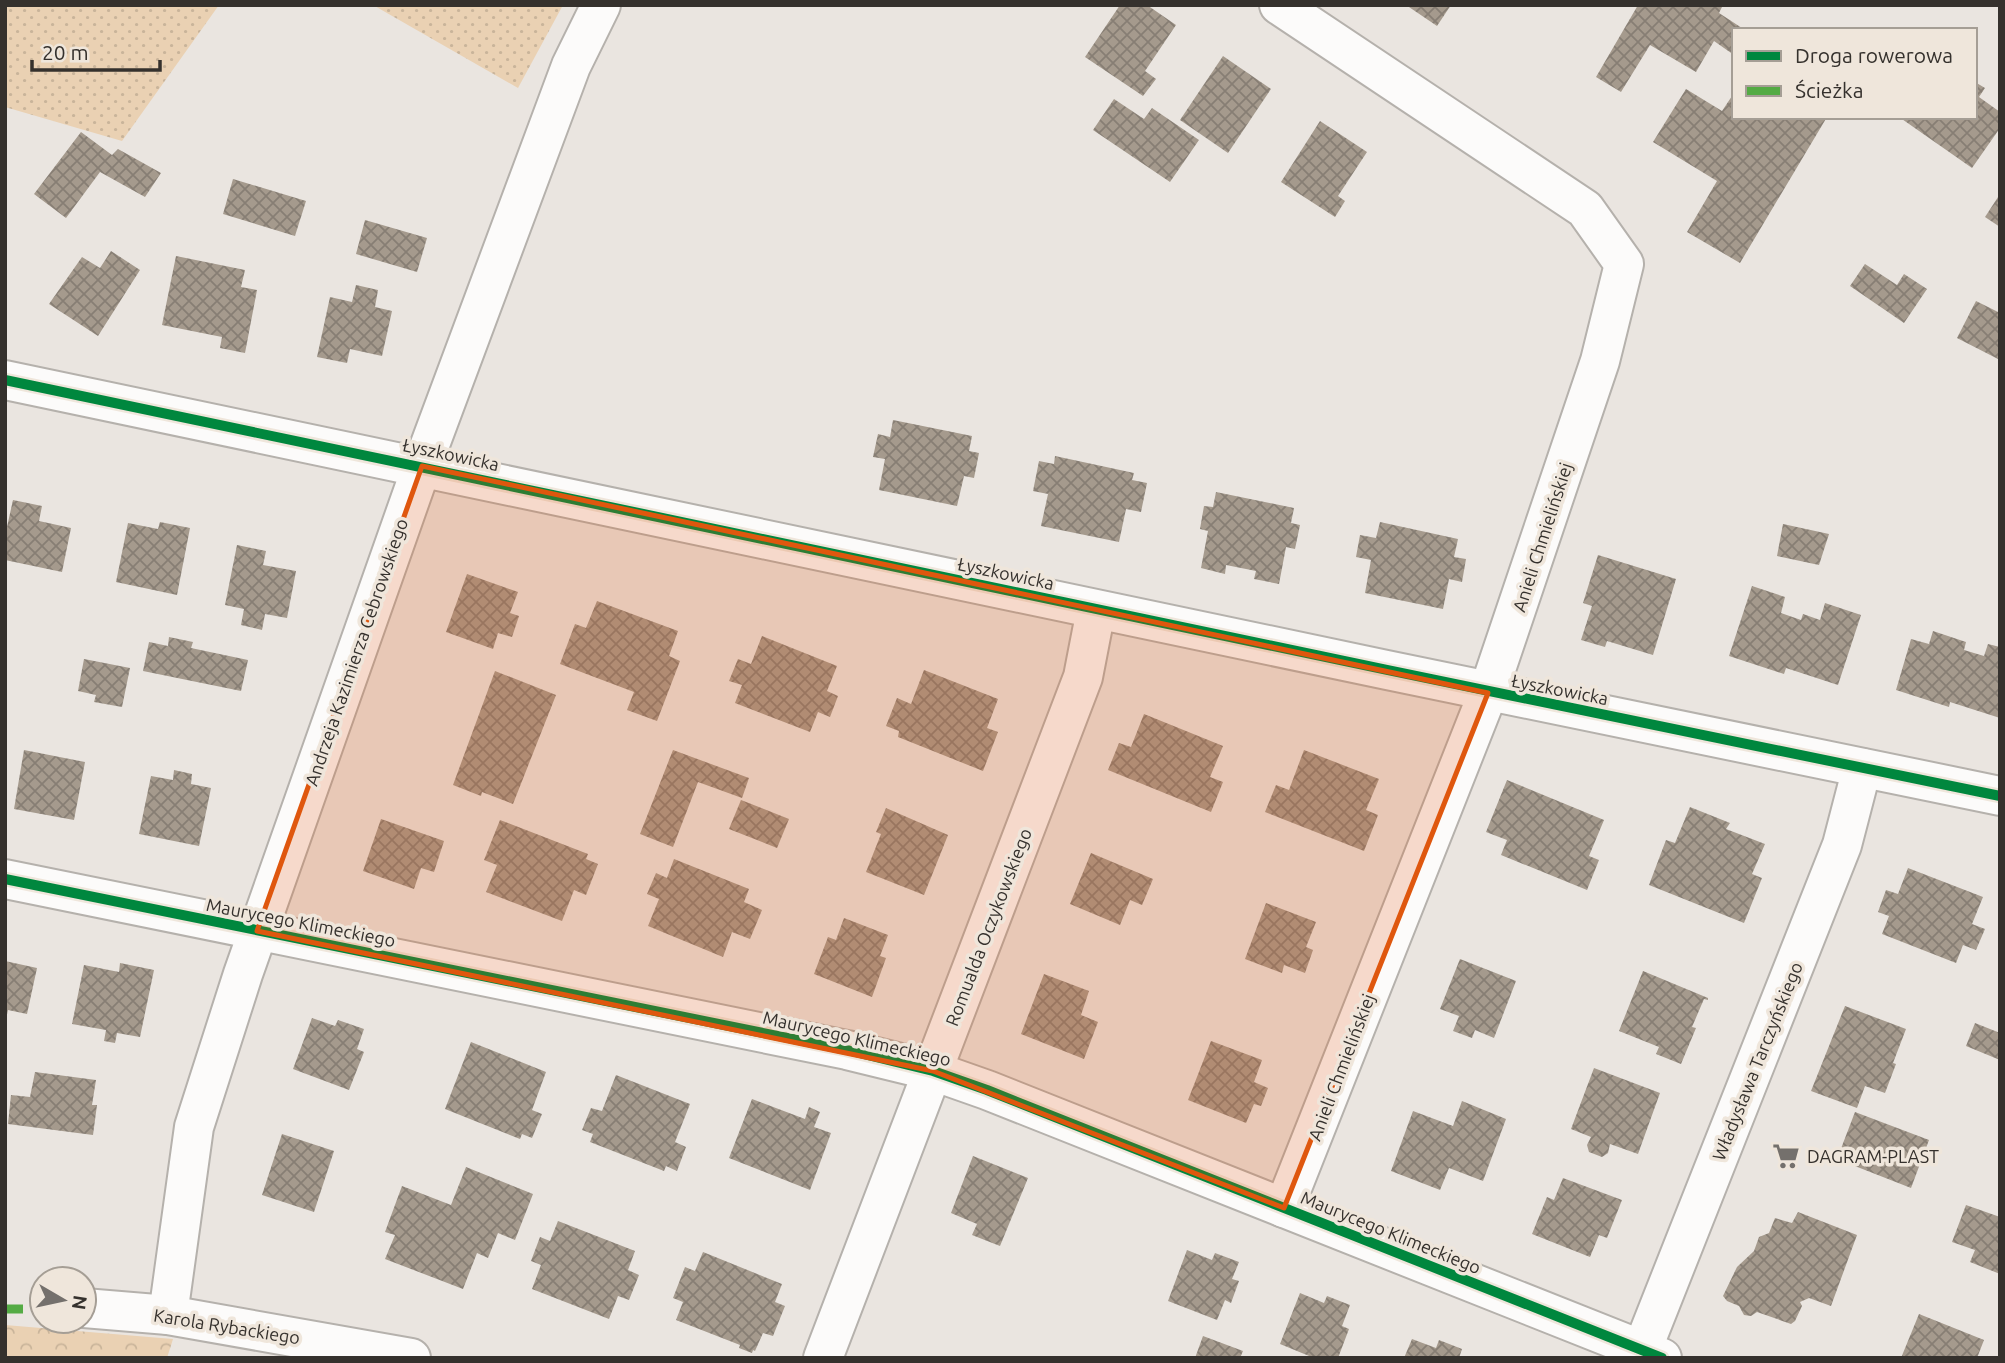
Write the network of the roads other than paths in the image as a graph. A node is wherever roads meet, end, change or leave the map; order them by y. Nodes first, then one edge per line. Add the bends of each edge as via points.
1 (601, 5) edge
2 (1279, 5) edge
3 (5, 380) edge
4 (422, 466) junction
5 (1096, 610) junction
6 (1488, 693) junction
7 (1862, 768) junction
8 (2000, 796) edge
9 (5, 879) edge
10 (257, 931) junction
11 (933, 1071) junction
12 (1284, 1208) junction
13 (98, 1309) edge
14 (168, 1315) junction
15 (1652, 1354) edge
16 (411, 1358) edge
17 (823, 1358) edge

1 - 4 street, Andrzeja Kazimierza Cebrowskiego via 571,66
2 - 6 street, Anieli Chmielińskiej via 1585,209 1623,264 1600,360
3 - 4 street, Łyszkowicka
4 - 5 street, Łyszkowicka
4 - 10 street, Andrzeja Kazimierza Cebrowskiego
5 - 6 street, Łyszkowicka
5 - 11 street, Romualda Oczykowskiego via 1083,677
6 - 7 street, Łyszkowicka
6 - 12 street, Anieli Chmielińskiej
7 - 8 street, Łyszkowicka
7 - 15 street, Władysława Tarczyńskiego via 1842,845
9 - 10 street, Maurycego Klimeckiego
10 - 11 street, Maurycego Klimeckiego
10 - 14 street, Andrzeja Kazimierza Cebrowskiego via 194,1127
11 - 12 street, Maurycego Klimeckiego
11 - 17 street, Romualda Oczykowskiego
12 - 15 street, Maurycego Klimeckiego
13 - 14 street, Karola Rybackiego
14 - 16 street, Karola Rybackiego

